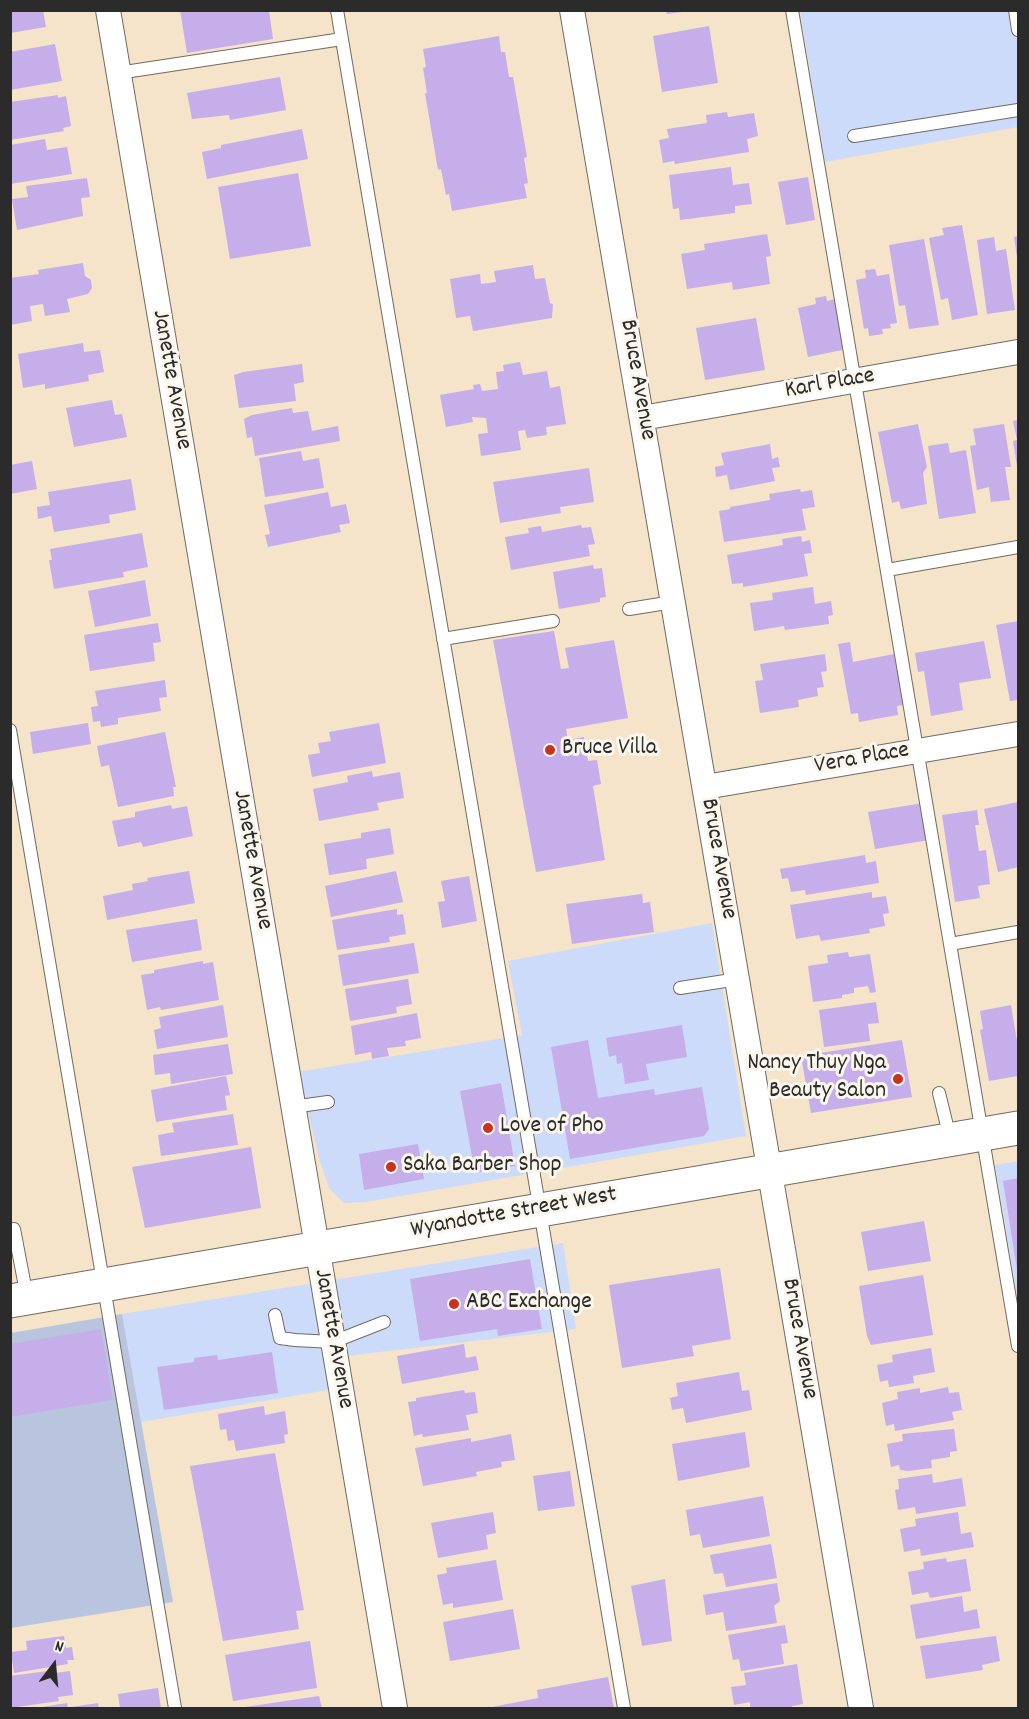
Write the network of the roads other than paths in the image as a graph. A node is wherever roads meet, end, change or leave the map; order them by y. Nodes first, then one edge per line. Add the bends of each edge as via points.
1 (108, 10) edge
2 (337, 10) edge
3 (572, 10) edge
4 (792, 10) edge
5 (1015, 10) edge
6 (1018, 30) edge
7 (342, 39) junction
8 (118, 73) junction
9 (1018, 110) edge
10 (854, 136) dead end
11 (1018, 352) edge
12 (855, 381) junction
13 (642, 418) junction
14 (1018, 547) edge
15 (887, 570) junction
16 (673, 602) junction
17 (629, 609) dead end
18 (553, 621) dead end
19 (443, 639) junction
20 (10, 730) edge
21 (1018, 734) edge
22 (917, 751) junction
23 (705, 787) junction
24 (1018, 932) edge
25 (950, 944) junction
26 (738, 979) junction
27 (680, 988) dead end
28 (939, 1093) dead end
29 (328, 1102) dead end
30 (292, 1107) junction
31 (1018, 1128) edge
32 (982, 1134) junction
33 (951, 1140) junction
34 (770, 1171) junction
35 (539, 1210) junction
36 (14, 1228) dead end
37 (316, 1248) junction
38 (104, 1285) junction
39 (19, 1300) edge
40 (275, 1315) dead end
41 (384, 1322) dead end
42 (1017, 1326) edge
43 (333, 1342) junction
44 (1018, 1346) edge
45 (175, 1708) edge
46 (395, 1708) edge
47 (624, 1708) edge
48 (861, 1708) edge

1 - 8 street, Janette Avenue
2 - 7 lane
3 - 13 street, Bruce Avenue
4 - 12 lane
5 - 6 lane
7 - 8 lane
7 - 19 lane
8 - 30 street, Janette Avenue
9 - 10 lane
11 - 12 street, Karl Place
12 - 13 street, Karl Place
12 - 15 lane
13 - 16 street, Bruce Avenue
14 - 15 lane
15 - 22 lane
16 - 17 lane
16 - 23 street, Bruce Avenue
18 - 19 lane
19 - 35 lane
20 - 38 lane
21 - 22 street, Vera Place
22 - 23 street, Vera Place
22 - 25 lane
23 - 26 street, Bruce Avenue
24 - 25 lane
25 - 32 lane
26 - 27 lane
26 - 34 street, Bruce Avenue
28 - 33 lane
29 - 30 lane
30 - 37 street, Janette Avenue
31 - 32 main road, Wyandotte Street West
32 - 33 main road, Wyandotte Street West
32 - 42 lane
33 - 34 main road, Wyandotte Street West
34 - 35 main road, Wyandotte Street West
34 - 48 street, Bruce Avenue
35 - 37 main road, Wyandotte Street West
35 - 47 lane
36 - 39 lane
37 - 38 main road, Wyandotte Street West
37 - 43 street, Janette Avenue
38 - 39 main road, Wyandotte Street West
38 - 45 lane
40 - 43 lane via 280,1338
41 - 43 lane
42 - 44 lane
43 - 46 street, Janette Avenue

